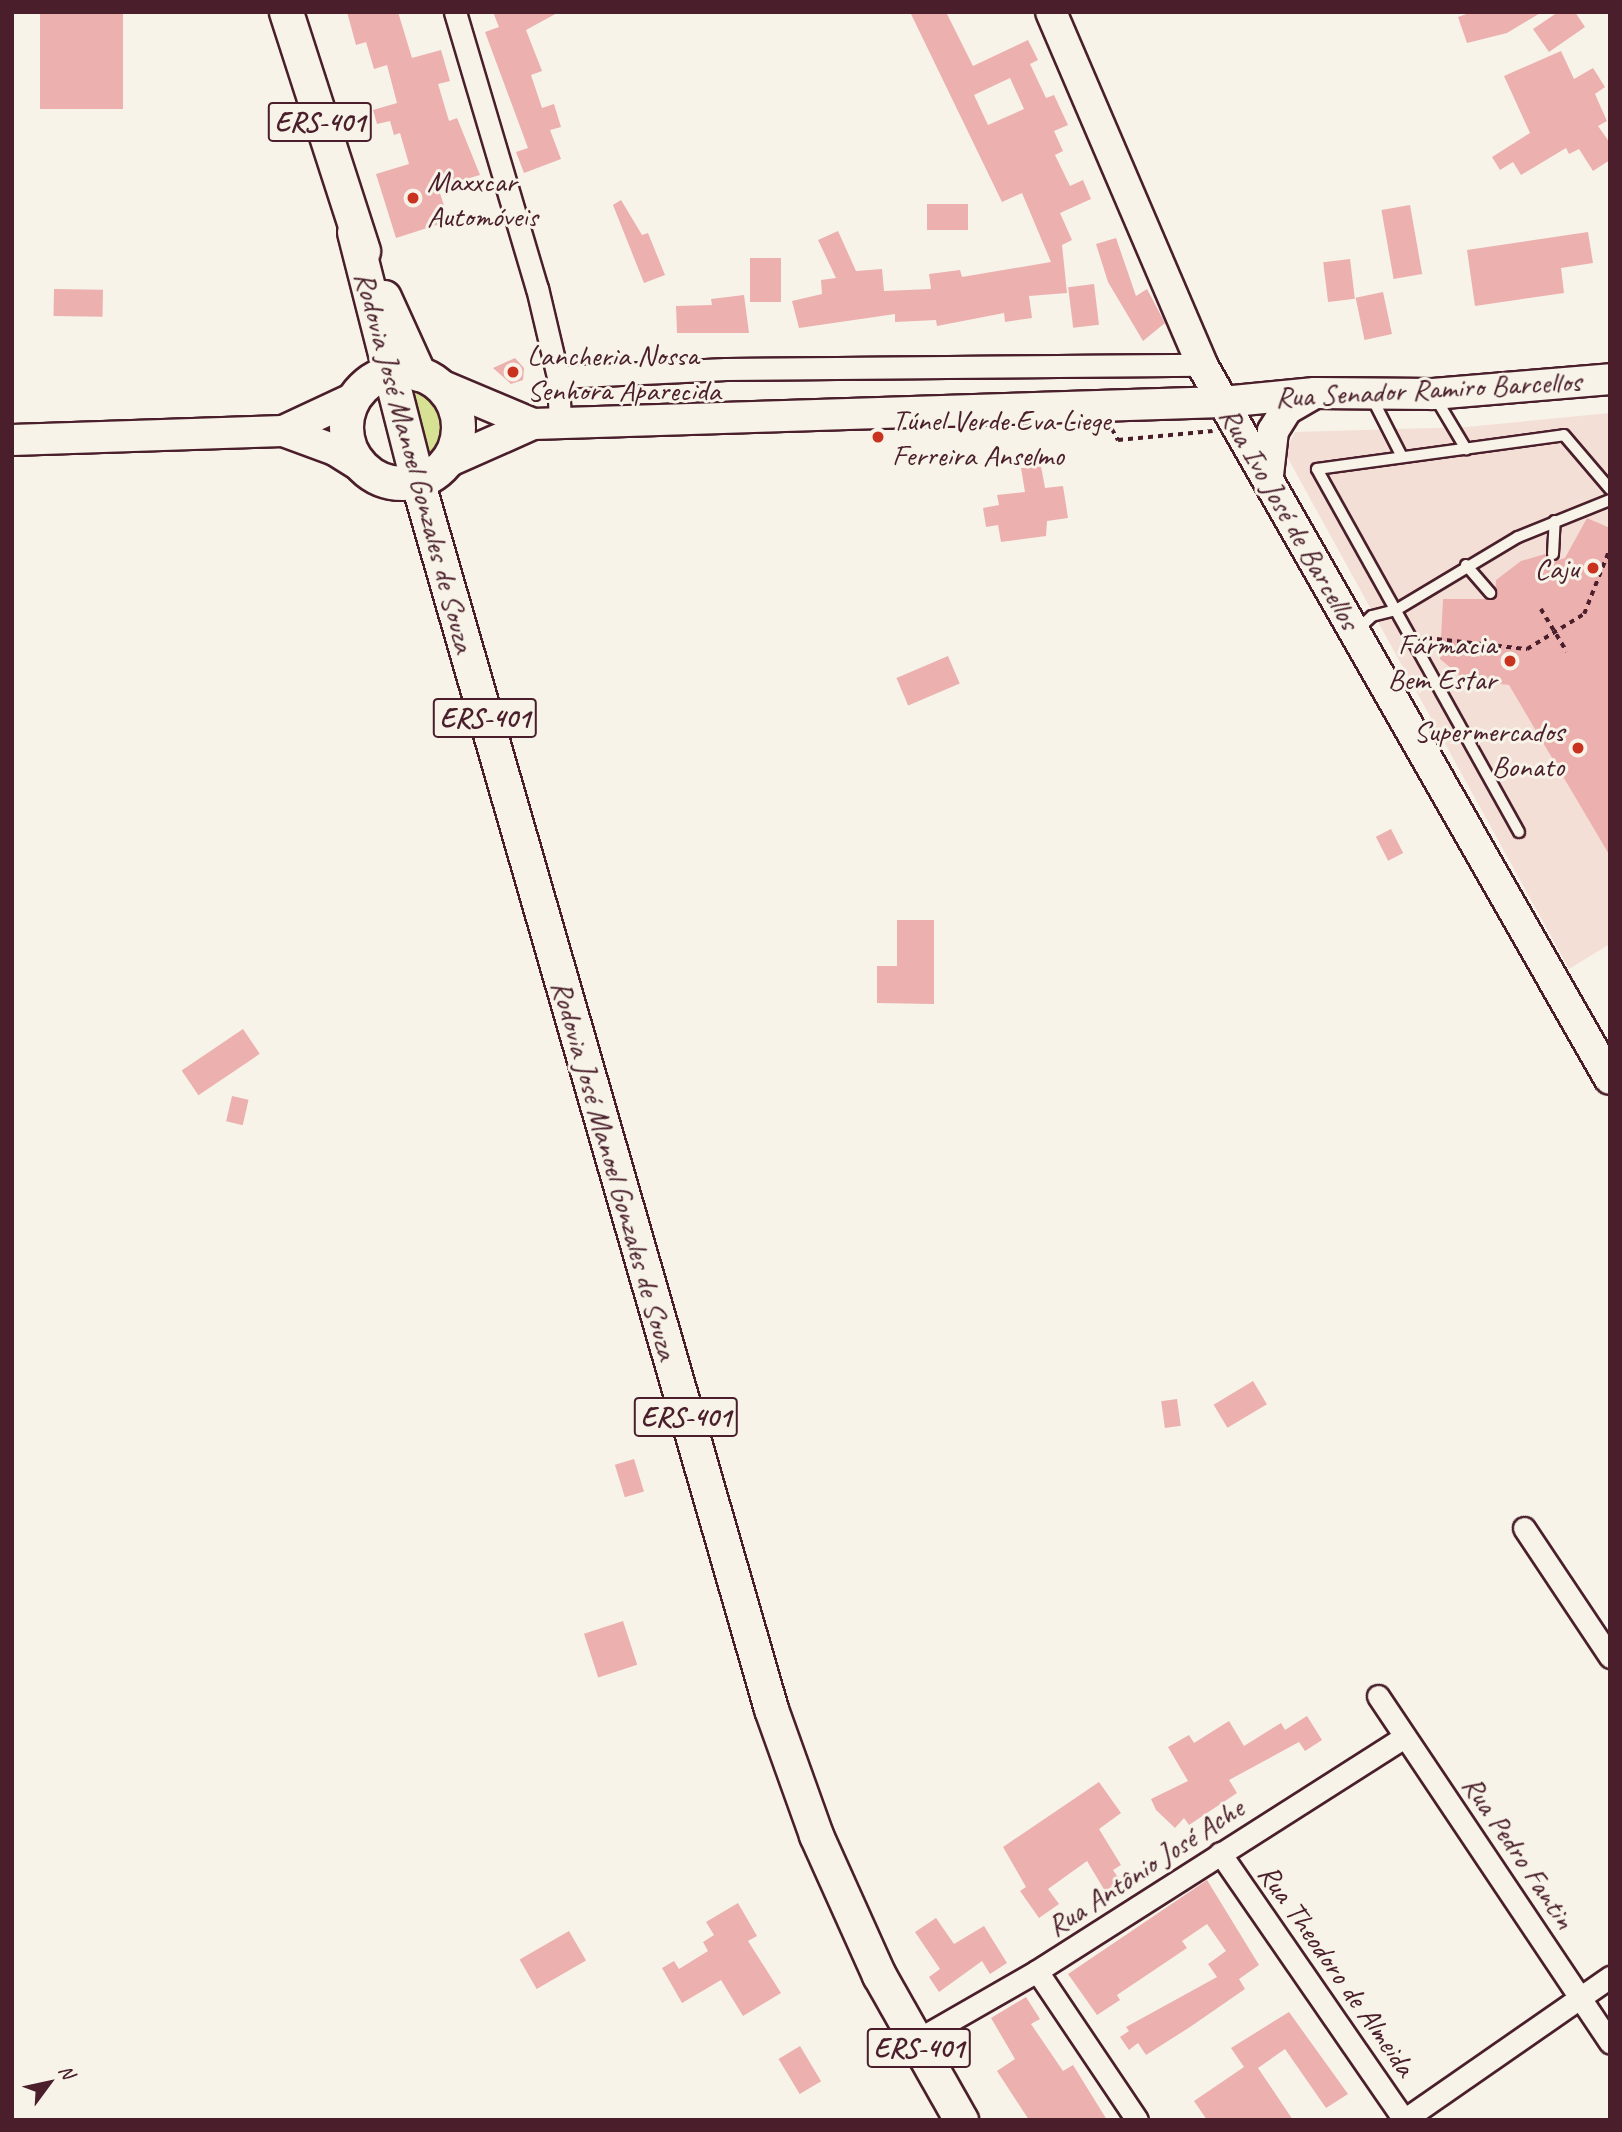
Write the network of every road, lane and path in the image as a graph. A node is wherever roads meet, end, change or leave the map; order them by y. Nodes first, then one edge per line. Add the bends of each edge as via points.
1 (286, 12) edge
2 (456, 12) edge
3 (1051, 12) edge
4 (354, 232) junction
5 (1202, 365) junction
6 (558, 377) junction
7 (1610, 379) edge
8 (391, 383) junction
9 (1315, 393) junction
10 (1369, 393) junction
11 (1433, 394) junction
12 (1223, 402) junction
13 (546, 424) junction
14 (283, 431) junction
15 (12, 440) edge
16 (1466, 449) junction
17 (1402, 457) junction
18 (434, 471) junction
19 (373, 474) junction
20 (1268, 475) junction
21 (1610, 489) edge
22 (1610, 500) edge
23 (1555, 522) junction
24 (1610, 548) edge
25 (1553, 554) dead end
26 (1466, 565) junction
27 (450, 587) junction
28 (1490, 593) dead end
29 (1541, 609) dead end
30 (1396, 610) junction
31 (1356, 631) junction
32 (1554, 632) junction
33 (1448, 638) dead end
34 (1567, 652) dead end
35 (1519, 832) dead end
36 (1610, 1079) edge
37 (1524, 1528) dead end
38 (1610, 1657) edge
39 (1377, 1696) dead end
40 (1404, 1737) junction
41 (1220, 1853) junction
42 (1037, 1971) junction
43 (1610, 1977) edge
44 (1581, 1997) junction
45 (915, 2041) junction
46 (1610, 2042) edge
47 (961, 2120) edge
48 (1137, 2120) edge
49 (1404, 2120) edge

1 - 4 main road, ERS-401
2 - 6 street
3 - 5 main road, Rua Ivo José de Barcellos
4 - 8 main road
4 - 8 main road
5 - 6 street via 890,366
5 - 12 main road, Rua Ivo José de Barcellos
6 - 13 street
7 - 11 main road, Rua Senador Ramiro Barcellos
8 - 13 main road, Rua Senador Ramiro Barcellos
8 - 14 main road
8 - 18 main road, Rodovia José Manoel Gonzales de Souza
8 - 18 main road via 457,415 458,430
8 - 19 main road via 347,418 348,439
9 - 10 main road, Rua Senador Ramiro Barcellos
9 - 12 main road, Rua Senador Ramiro Barcellos
9 - 20 main road via 1287,409 1273,431
10 - 11 main road, Rua Senador Ramiro Barcellos
10 - 17 lane
11 - 16 lane
12 - 13 main road, Rua Senador Ramiro Barcellos
12 - 20 main road, Rua Ivo José de Barcellos
13 - 18 main road, Rua Senador Ramiro Barcellos
14 - 15 main road
14 - 19 main road via 335,450
16 - 17 lane
16 - 21 lane via 1564,435
17 - 30 lane via 1317,469
18 - 19 main road
18 - 27 main road
19 - 27 main road via 401,504
20 - 31 main road, Rua Ivo José de Barcellos
22 - 23 lane
23 - 25 lane
23 - 26 lane
24 - 32 path via 1584,614
26 - 28 lane
26 - 30 lane
27 - 45 main road, Rodovia José Manoel Gonzales de Souza / ERS-401 via 771,1709 816,1835
29 - 32 path
30 - 31 lane via 1372,616
30 - 35 lane
31 - 36 main road, Rua Ivo José de Barcellos
32 - 33 path via 1527,649
32 - 34 path
37 - 38 street
39 - 40 street, Rua Pedro Fantin
40 - 41 street, Rua Antônio José Ache
40 - 44 street, Rua Pedro Fantin
41 - 42 street, Rua Antônio José Ache
41 - 49 street, Rua Theodoro de Almeida
42 - 45 street, Rua Antônio José Ache
42 - 48 street
43 - 44 street
44 - 46 street, Rua Pedro Fantin
44 - 49 street
45 - 47 main road, Rodovia José Manoel Gonzales de Souza / ERS-401

